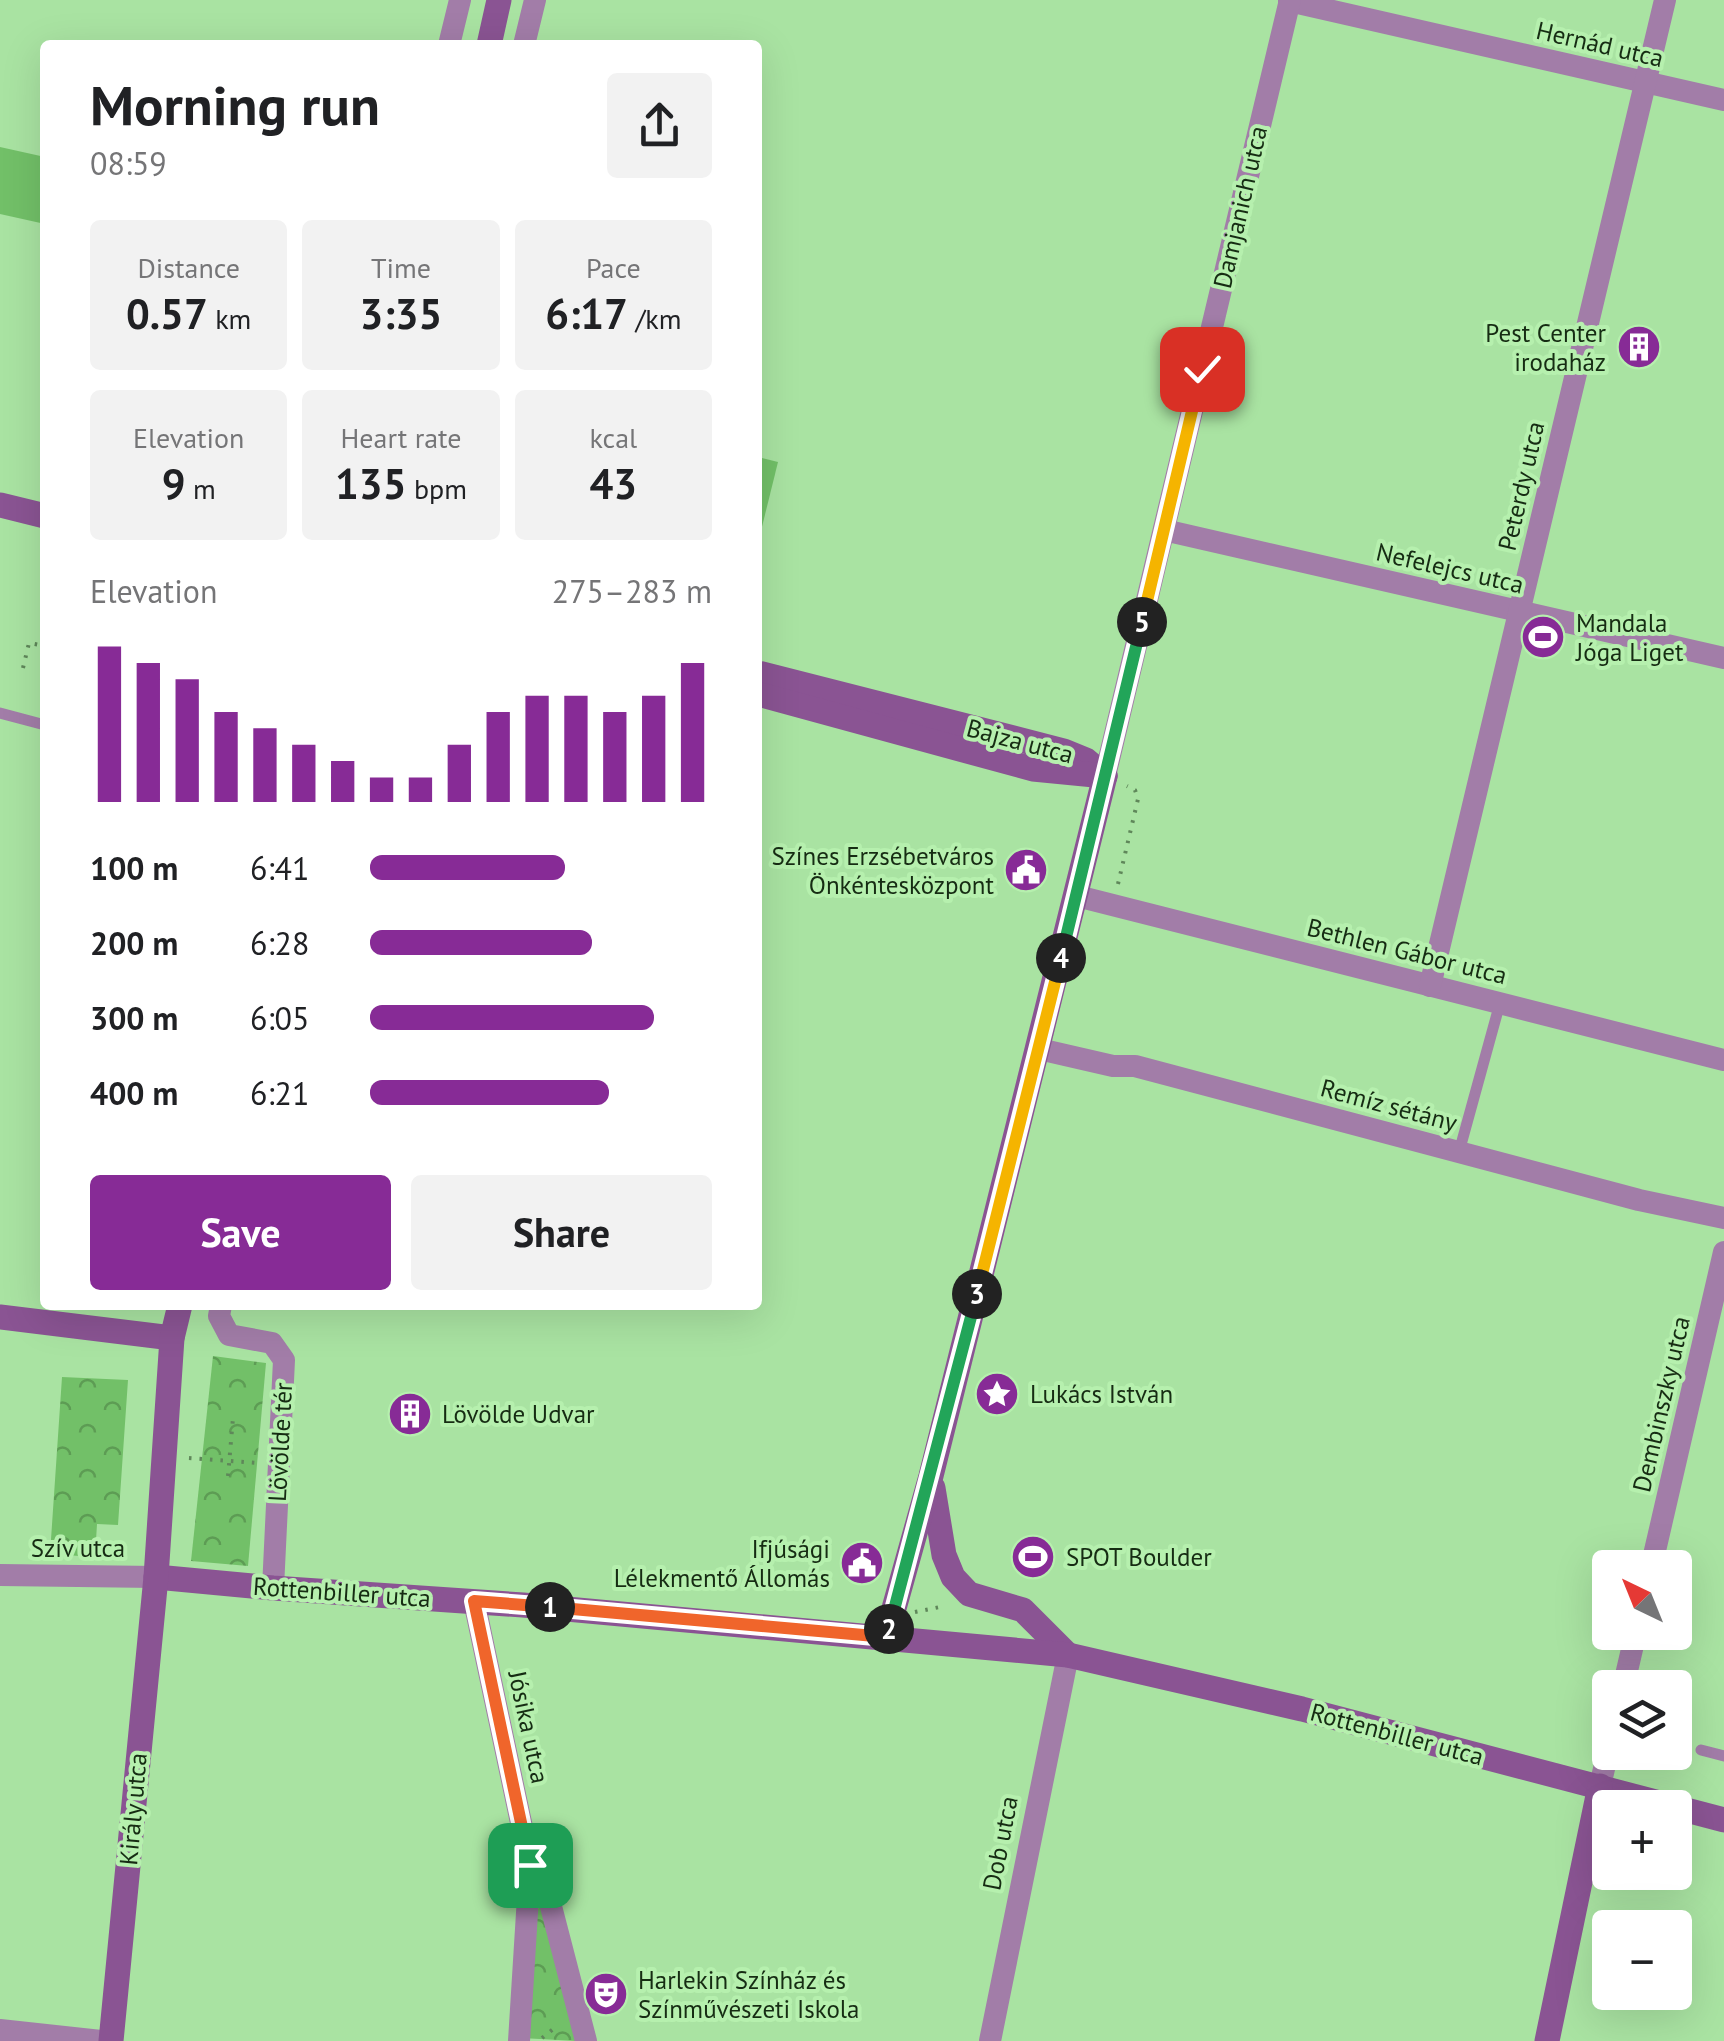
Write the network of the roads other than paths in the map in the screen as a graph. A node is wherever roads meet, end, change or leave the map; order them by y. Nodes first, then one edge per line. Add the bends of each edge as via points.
1 (460, 0) edge
2 (499, 0) edge
3 (535, 0) edge
4 (1665, 0) edge
5 (1289, 1) edge
6 (450, 40) edge
7 (489, 40) edge
8 (525, 40) edge
9 (1645, 82) junction
10 (1724, 100) edge
11 (0, 506) edge
12 (40, 515) edge
13 (1164, 530) junction
14 (1519, 612) junction
15 (1724, 658) edge
16 (762, 675) edge
17 (762, 694) edge
18 (814, 698) junction
19 (0, 714) edge
20 (40, 724) edge
21 (1105, 776) junction
22 (1076, 896) junction
23 (1430, 986) junction
24 (1500, 1004) junction
25 (1039, 1049) junction
26 (1724, 1060) edge
27 (1450, 1149) junction
28 (1724, 1218) edge
29 (1724, 1252) edge
30 (179, 1310) edge
31 (220, 1310) edge
32 (0, 1317) edge
33 (172, 1338) junction
34 (931, 1476) junction
35 (1655, 1550) edge
36 (0, 1575) edge
37 (156, 1576) junction
38 (273, 1588) junction
39 (474, 1601) junction
40 (886, 1637) junction
41 (1068, 1655) junction
42 (1701, 1750) dead end
43 (1724, 1756) edge
44 (1604, 1770) edge
45 (1600, 1786) junction
46 (1724, 1820) edge
47 (530, 1865) junction
48 (0, 2030) edge
49 (101, 2041) edge
50 (112, 2041) edge
51 (519, 2041) edge
52 (586, 2041) edge
53 (990, 2041) edge
54 (1547, 2041) edge

1 - 6 street
2 - 7 street
3 - 8 street
4 - 9 street, Peterdy utca
5 - 9 street, Hernád utca
5 - 13 street, Damjanich utca
9 - 10 street, Hernád utca
9 - 14 street, Peterdy utca
11 - 12 street
13 - 14 street, Nefelejcs utca
13 - 21 street, Damjanich utca
14 - 15 street, Nefelejcs utca
14 - 23 street, Peterdy utca
16 - 18 street, Bajza utca
17 - 18 street, Bajza utca
18 - 21 street, Bajza utca via 1033,769
19 - 20 lane
21 - 22 street, Damjanich utca
22 - 23 street, Bethlen Gábor utca
22 - 25 street, Damjanich utca
23 - 24 street, Bethlen Gábor utca
24 - 26 street, Bethlen Gábor utca
24 - 27 lane
25 - 27 street, Remíz sétány via 1135,1066
25 - 34 street, Damjanich utca
27 - 28 street, Remíz sétány
29 - 35 street, Dembinszky utca
30 - 33 street
31 - 38 street, Lövölde tér via 229,1334 272,1343 284,1360
32 - 33 street
33 - 37 street
34 - 40 street, Damjanich utca
34 - 41 street via 944,1556 954,1577 969,1594 1023,1610
36 - 37 street, Szív utca
37 - 38 street, Rottenbiller utca
37 - 50 street, Király utca
38 - 39 street, Rottenbiller utca
39 - 40 street, Rottenbiller utca
39 - 47 street, Jósika utca
40 - 41 street, Rottenbiller utca
41 - 45 street, Rottenbiller utca
41 - 53 street, Dob utca
42 - 43 lane
44 - 45 street
45 - 46 street, Rottenbiller utca
45 - 54 street
47 - 51 street, Jósika utca
47 - 52 street, Jósika utca via 547,1891
48 - 49 street

